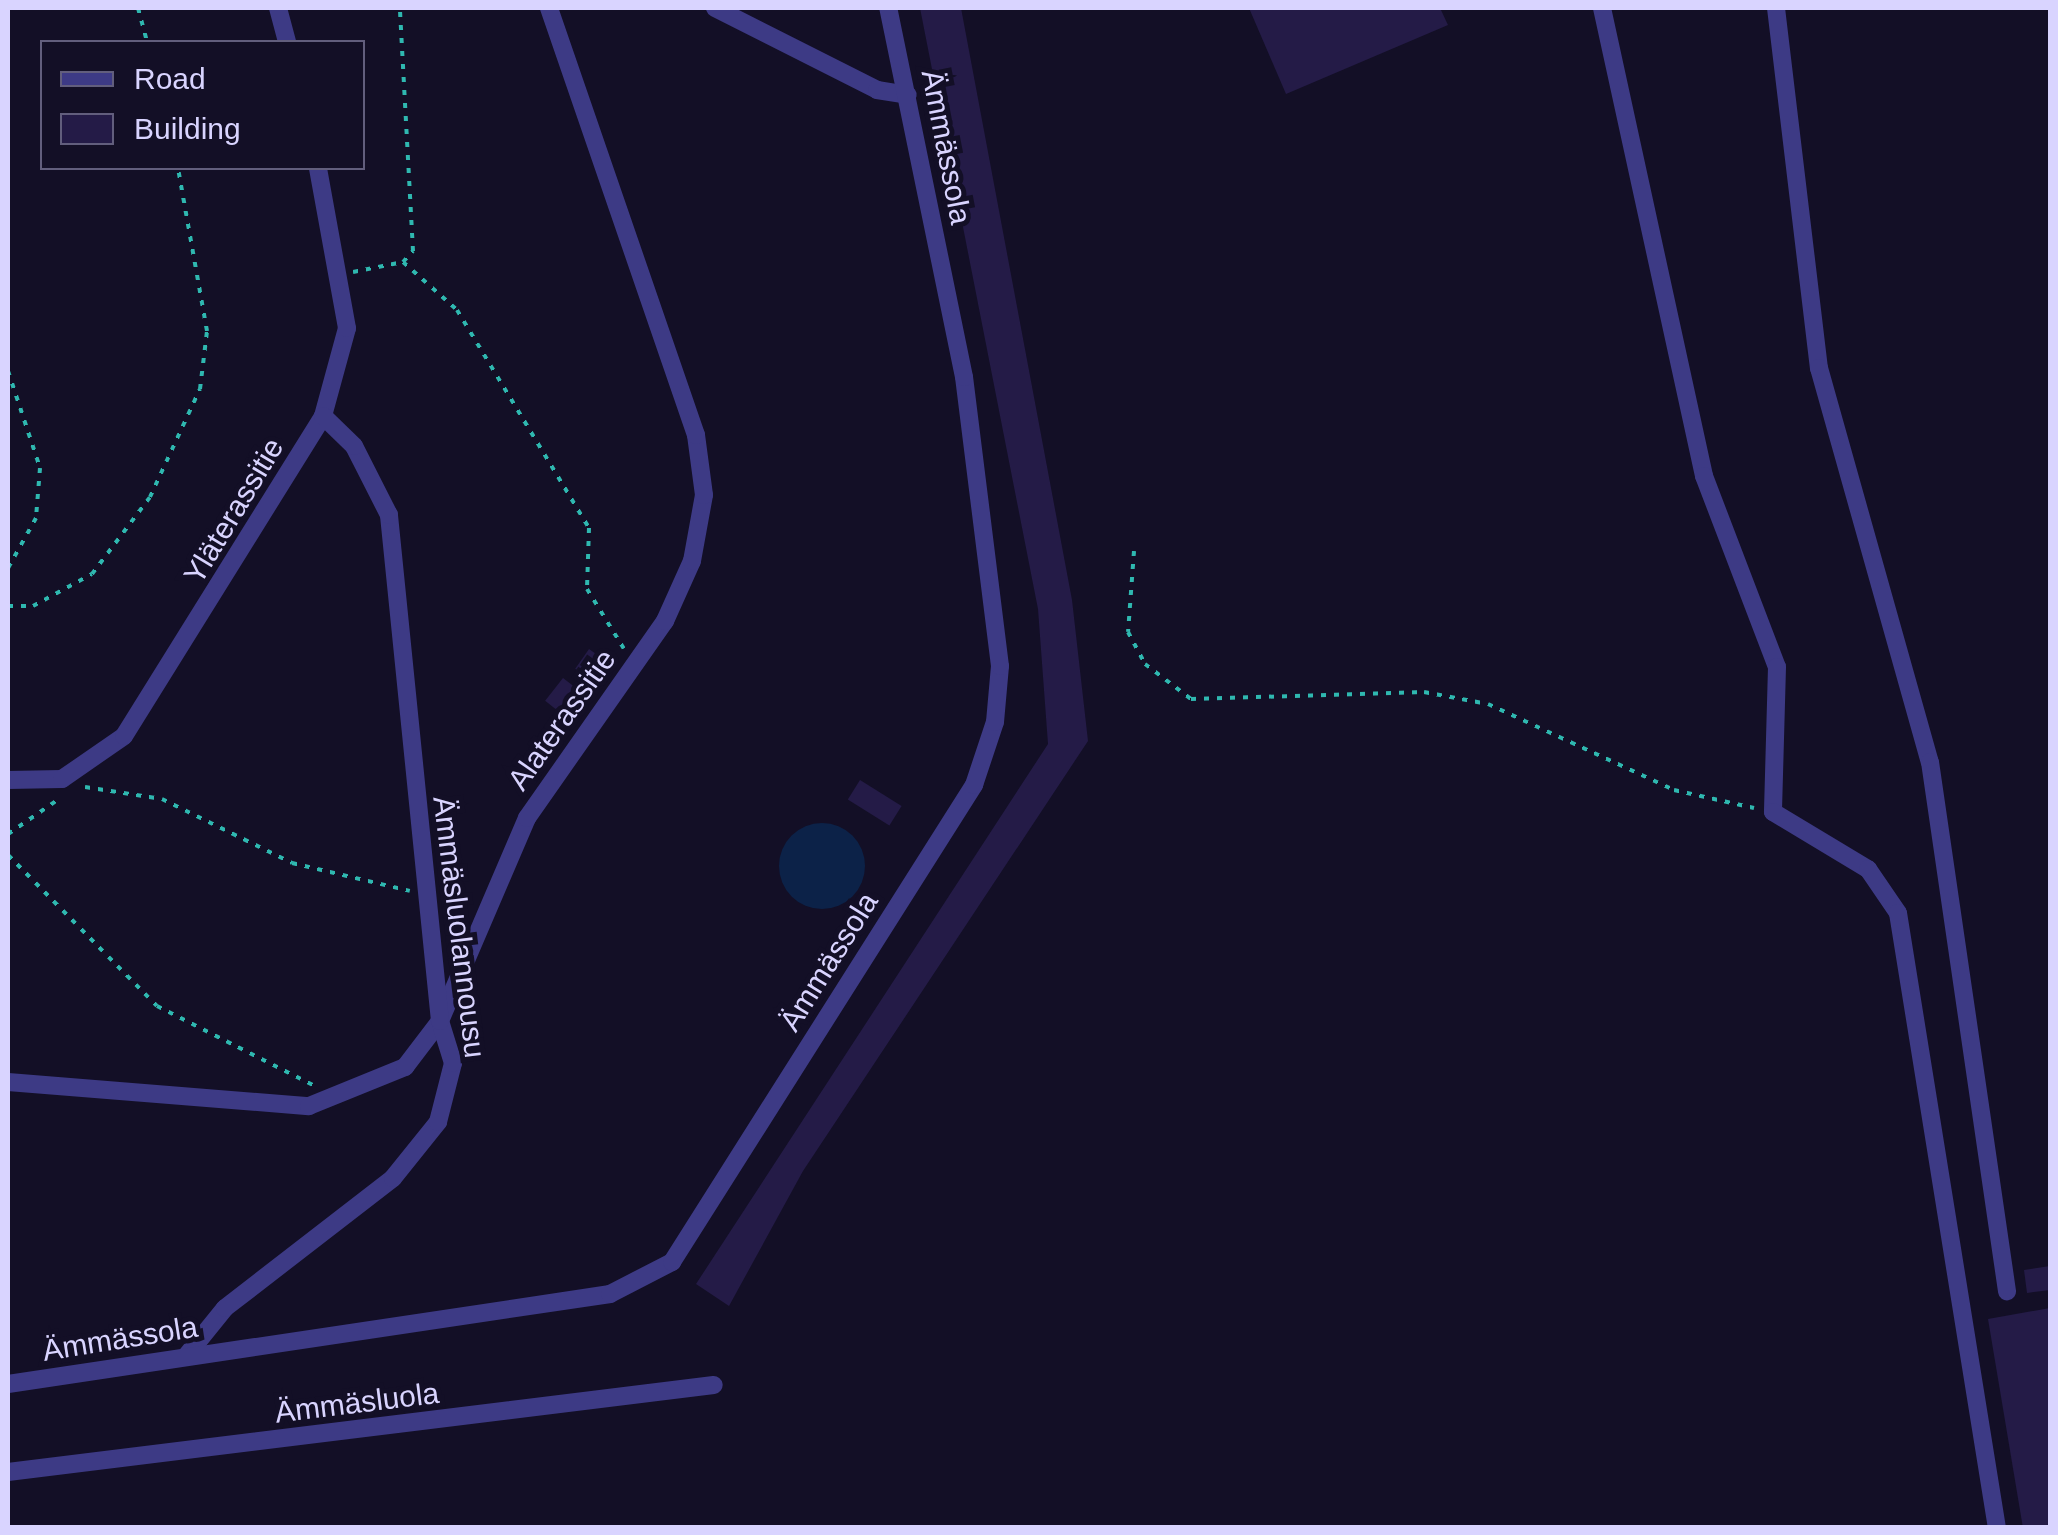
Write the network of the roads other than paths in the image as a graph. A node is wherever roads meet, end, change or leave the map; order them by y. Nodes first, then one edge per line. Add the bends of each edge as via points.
1 (278, 8) edge
2 (549, 8) edge
3 (715, 8) edge
4 (888, 8) edge
5 (1602, 8) edge
6 (1776, 8) edge
7 (286, 40) edge
8 (908, 95) junction
9 (318, 170) edge
10 (323, 416) junction
11 (8, 780) edge
12 (440, 1021) junction
13 (8, 1082) edge
14 (2007, 1291) dead end
15 (187, 1355) junction
16 (8, 1384) edge
17 (714, 1384) dead end
18 (8, 1472) edge
19 (1997, 1528) edge

1 - 7 street
2 - 12 street, Alaterassitie via 698,450 704,496 692,561 636,664 527,818
3 - 8 street via 877,90
4 - 8 street, Ämmässola
5 - 19 street via 1704,476 1777,667 1773,812 1868,869 1898,913
6 - 14 street via 1819,368 1930,762
8 - 15 street, Ämmässola via 964,377 1000,666 995,722 974,785 672,1262 645,1284
9 - 10 street, Yläterassitie via 344,274 347,328
10 - 11 street, Yläterassitie via 160,691 124,736 63,787
10 - 12 street, Ämmäsluolannousu via 354,446 389,516
12 - 13 street, Alaterassitie via 406,1067 336,1098 246,1103
12 - 15 street, Ämmäsluolannousu via 453,1064 438,1122 393,1178 226,1308
15 - 16 street, Ämmässola
17 - 18 street, Ämmäsluola

